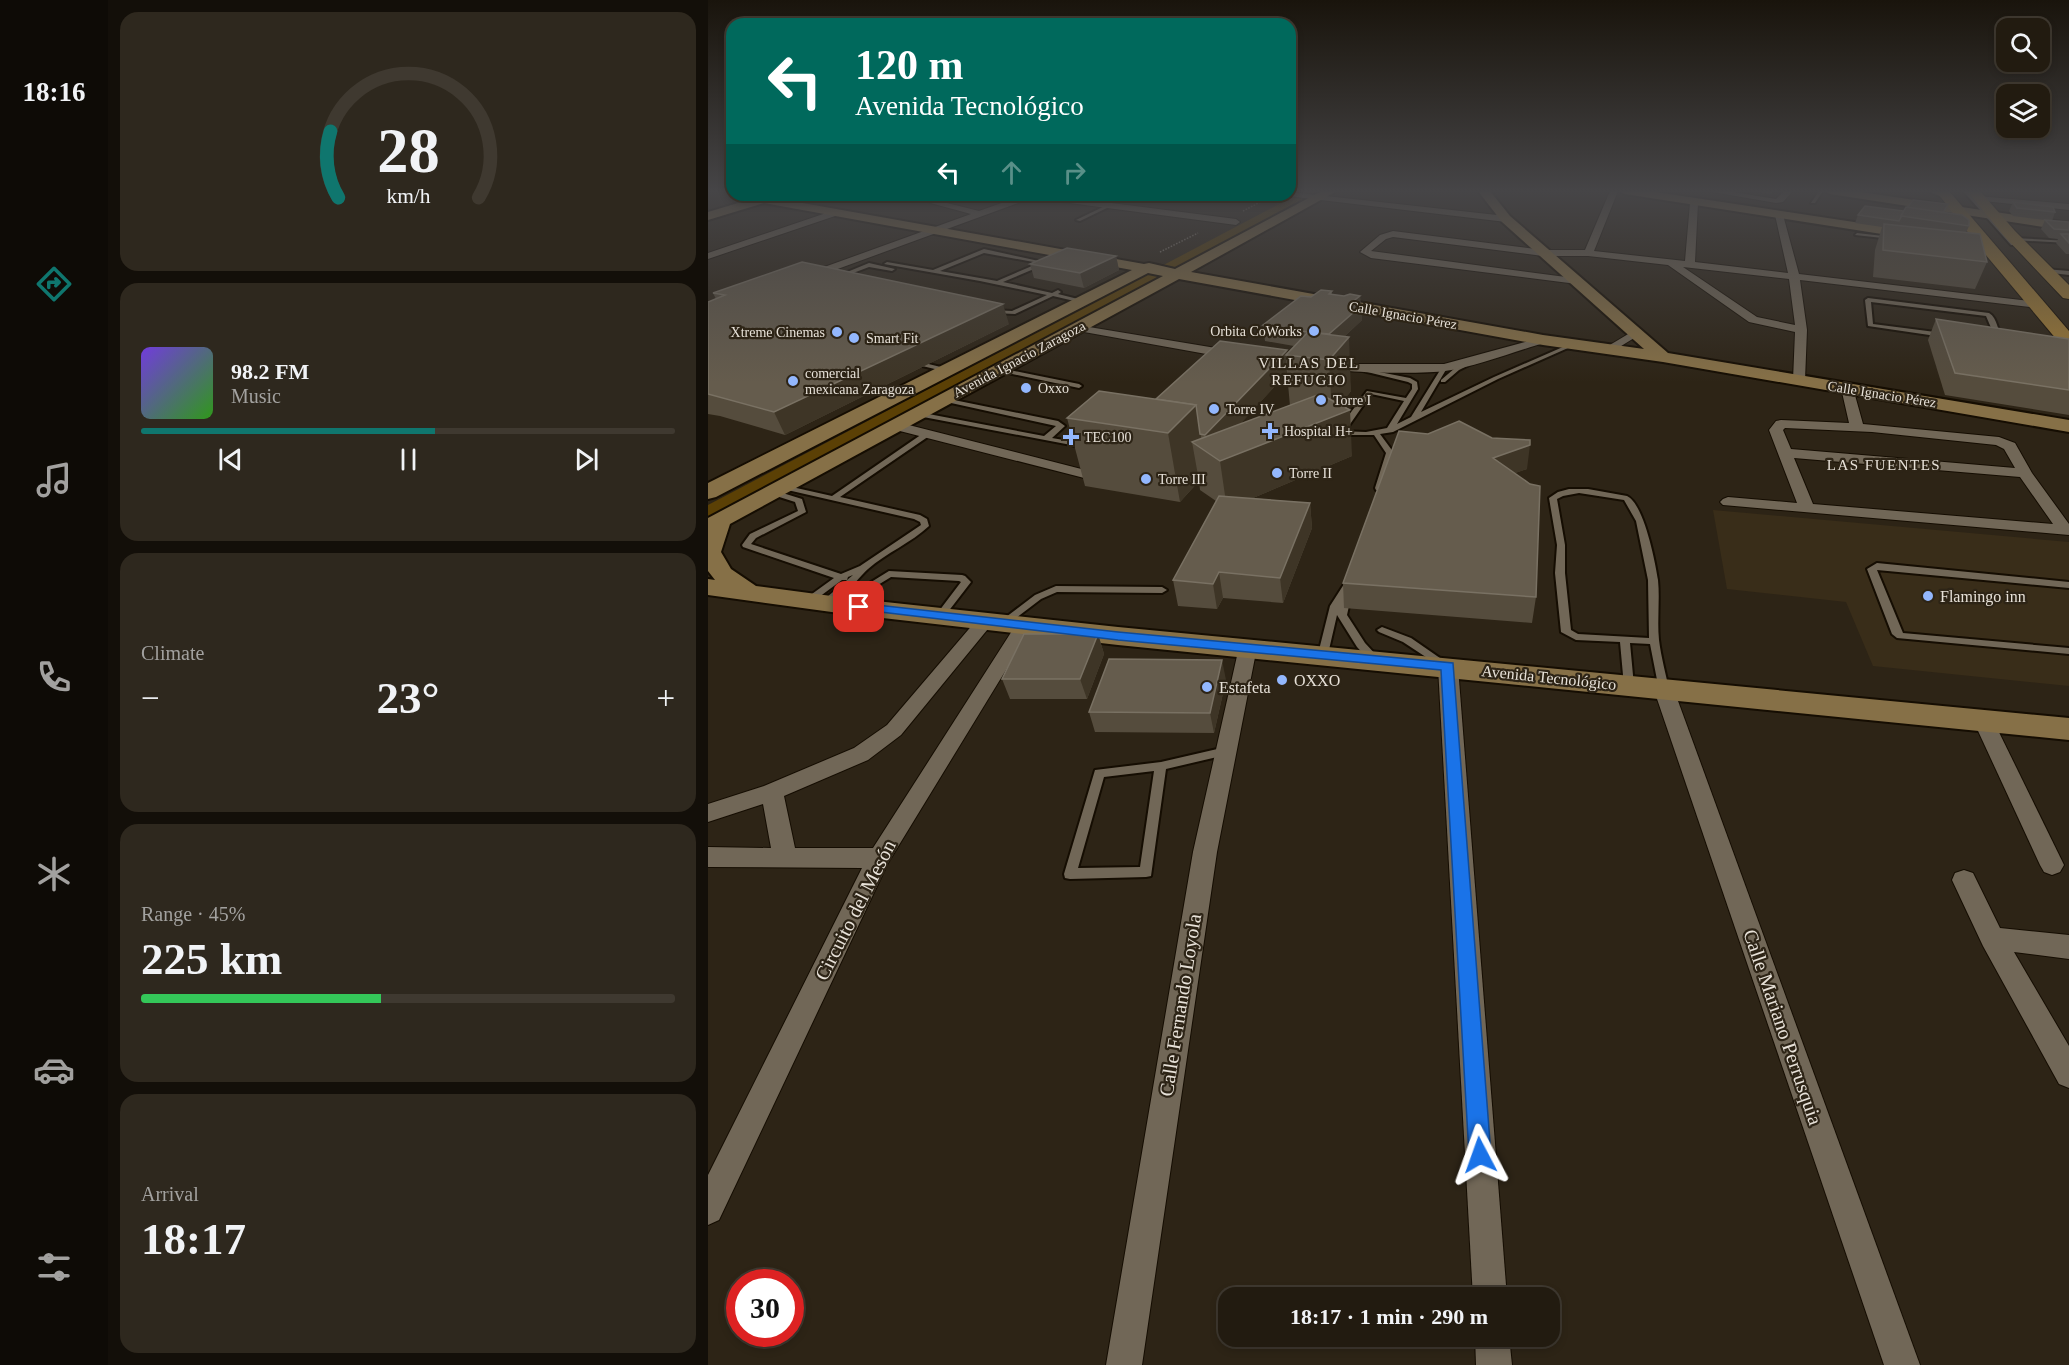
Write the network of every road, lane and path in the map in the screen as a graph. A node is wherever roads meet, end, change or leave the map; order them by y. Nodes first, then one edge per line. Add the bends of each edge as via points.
1 (868, 255) edge
2 (973, 255) edge
3 (1006, 255) edge
4 (1066, 255) edge
5 (1214, 255) edge
6 (1370, 255) edge
7 (1545, 255) edge
8 (1603, 255) edge
9 (1691, 255) edge
10 (1789, 255) edge
11 (1991, 255) edge
12 (2001, 255) edge
13 (2025, 255) edge
14 (2030, 255) edge
15 (1169, 256) dead end
16 (861, 257) junction
17 (1669, 262) junction
18 (1690, 265) junction
19 (904, 266) junction
20 (892, 269) junction
21 (1143, 270) junction
22 (935, 271) junction
23 (2046, 271) junction
24 (883, 273) dead end
25 (2069, 273) edge
26 (1177, 275) junction
27 (1794, 276) junction
28 (1577, 281) junction
29 (794, 282) edge
30 (847, 282) edge
31 (999, 282) junction
32 (1054, 293) junction
33 (2069, 294) edge
34 (1086, 299) junction
35 (2069, 302) edge
36 (2038, 305) junction
37 (990, 310) edge
38 (1077, 328) junction
39 (1801, 330) junction
40 (2069, 331) edge
41 (1635, 333) junction
42 (1947, 335) edge
43 (1543, 340) junction
44 (2069, 342) edge
45 (1574, 344) junction
46 (1995, 345) edge
47 (1609, 349) junction
48 (1250, 357) edge
49 (1663, 357) junction
50 (1473, 361) junction
51 (912, 362) edge
52 (1311, 364) edge
53 (1335, 366) junction
54 (1355, 368) junction
55 (1444, 368) junction
56 (947, 370) junction
57 (1000, 370) junction
58 (1799, 380) junction
59 (1443, 381) dead end
60 (1079, 387) dead end
61 (1407, 387) dead end
62 (1853, 395) junction
63 (944, 400) junction
64 (1408, 400) junction
65 (918, 414) junction
66 (1414, 418) junction
67 (897, 426) junction
68 (2069, 426) edge
69 (1857, 427) junction
70 (1872, 428) junction
71 (1390, 430) junction
72 (1376, 433) junction
73 (928, 434) junction
74 (1046, 440) junction
75 (1095, 448) edge
76 (1401, 450) edge
77 (1390, 453) junction
78 (1784, 453) junction
79 (2025, 473) junction
80 (1092, 476) edge
81 (778, 490) junction
82 (709, 491) edge
83 (1377, 495) edge
84 (836, 497) junction
85 (1728, 502) dead end
86 (1807, 508) junction
87 (715, 524) edge
88 (2067, 530) edge
89 (863, 568) junction
90 (1353, 572) edge
91 (841, 577) junction
92 (854, 580) junction
93 (1349, 583) junction
94 (2069, 585) edge
95 (708, 587) edge
96 (1162, 590) dead end
97 (750, 593) junction
98 (824, 603) junction
99 (941, 615) junction
100 (1006, 622) junction
101 (1382, 630) dead end
102 (1626, 640) junction
103 (1654, 641) junction
104 (1248, 647) junction
105 (2069, 651) edge
106 (1323, 654) junction
107 (1374, 659) junction
108 (1448, 667) junction
109 (1629, 686) junction
110 (1664, 690) junction
111 (1983, 720) junction
112 (2069, 729) edge
113 (1226, 751) junction
114 (1161, 766) junction
115 (772, 792) junction
116 (708, 813) edge
117 (708, 857) edge
118 (785, 858) junction
119 (879, 858) junction
120 (2052, 865) dead end
121 (1964, 880) dead end
122 (1992, 938) junction
123 (2069, 947) edge
124 (2069, 1074) edge
125 (708, 1209) edge
126 (1489, 1287) edge
127 (1493, 1347) edge
128 (1124, 1365) edge
129 (1494, 1365) edge
130 (1902, 1365) edge

1 - 16 street
2 - 22 lane
3 - 31 lane via 1045,263
4 - 21 street, Calle Ignacio Pérez
5 - 26 street, Avenida Ignacio Zaragoza
6 - 28 street
7 - 28 street
8 - 17 street
9 - 18 street
10 - 27 street
11 - 36 main road
12 - 40 lane
13 - 35 lane
14 - 23 main road
15 - 21 street, Avenida Ignacio Zaragoza
16 - 19 lane
16 - 29 street
17 - 18 street
17 - 39 street via 1753,320
18 - 27 street
19 - 20 lane
19 - 22 lane
20 - 24 lane
20 - 30 lane via 869,265 835,279
21 - 26 street, Calle Ignacio Pérez
21 - 34 street, Avenida Ignacio Zaragoza
22 - 31 lane
23 - 25 lane
23 - 33 main road
26 - 38 street, Avenida Ignacio Zaragoza
26 - 43 street, Calle Ignacio Pérez
27 - 36 street
27 - 39 street
28 - 41 street
31 - 32 lane
32 - 34 lane
32 - 37 lane via 1013,313
34 - 56 street, Avenida Ignacio Zaragoza
36 - 44 main road
38 - 48 street
38 - 57 street, Avenida Ignacio Zaragoza
39 - 58 street
41 - 47 street
41 - 49 street
42 - 46 lane via 1870,325 1868,300 1989,315 1998,337 2006,345
43 - 45 street, Calle Ignacio Pérez
43 - 50 street
45 - 47 street, Calle Ignacio Pérez
45 - 66 lane
47 - 49 street, Calle Ignacio Pérez
49 - 58 street, Calle Ignacio Pérez
50 - 55 street
50 - 59 lane
51 - 56 lane
52 - 53 street
53 - 54 street
53 - 61 lane via 1344,372 1398,380
54 - 55 street
54 - 64 lane via 1415,383
55 - 66 lane
56 - 82 street, Avenida Ignacio Zaragoza
57 - 60 lane
57 - 63 street, Avenida Ignacio Zaragoza
58 - 62 street, Calle Ignacio Pérez
62 - 68 street, Calle Ignacio Pérez
62 - 69 street
62 - 70 street via 1866,408
63 - 65 street, Avenida Ignacio Zaragoza
63 - 74 lane via 1060,424
64 - 71 lane
64 - 72 lane via 1369,392 1336,433
65 - 67 street, Avenida Ignacio Zaragoza
65 - 74 lane
66 - 71 lane
67 - 73 street
67 - 81 street, Avenida Ignacio Zaragoza
69 - 70 street
69 - 78 street via 1781,424 1776,430
70 - 79 street via 1999,441 2010,446
71 - 72 lane
72 - 77 lane
73 - 80 street
73 - 84 lane
74 - 75 lane
76 - 77 lane
77 - 83 lane
78 - 79 street
78 - 86 street
79 - 88 street
81 - 84 lane
81 - 87 street, Avenida Ignacio Zaragoza
81 - 91 lane via 799,501 802,512 753,536 746,545
84 - 89 lane via 924,521 925,526
85 - 86 street
86 - 88 street
87 - 97 street via 710,552 722,574
89 - 91 lane
89 - 92 lane
90 - 93 lane
91 - 92 lane
91 - 98 lane
92 - 98 lane
93 - 106 lane via 1335,606
93 - 107 lane via 1342,615
94 - 105 lane via 1877,566 1872,569 1901,636
95 - 97 street, Avenida Tecnológico
96 - 100 lane via 1056,589 1038,597
97 - 98 street, Avenida Tecnológico
98 - 99 street, Avenida Tecnológico
98 - 99 lane via 889,574 962,578 966,582
99 - 100 street, Avenida Tecnológico
100 - 104 street, Avenida Tecnológico
100 - 115 street via 894,729 861,754
100 - 119 street, Circuito del Mesón
101 - 108 lane via 1412,643
102 - 103 lane
102 - 103 lane via 1576,638 1566,632 1561,545 1553,498 1561,492 1627,498 1632,504 1640,521 1653,580
102 - 109 lane
103 - 110 lane
104 - 106 street, Avenida Tecnológico
104 - 113 street, Calle Fernando Loyola
106 - 107 street, Avenida Tecnológico
107 - 108 street, Avenida Tecnológico
108 - 109 street, Avenida Tecnológico
108 - 126 street
109 - 110 street, Avenida Tecnológico
110 - 111 street, Avenida Tecnológico
110 - 130 street, Calle Mariano Perrusquia
111 - 112 street, Avenida Tecnológico
111 - 120 street
113 - 114 lane
113 - 128 street, Calle Fernando Loyola via 1205,852
114 - 114 lane via 1099,773 1070,874 1146,872
115 - 116 street
115 - 118 street
117 - 118 street
118 - 119 street
119 - 125 street, Circuito del Mesón
121 - 122 street
122 - 123 street
122 - 124 street
127 - 129 street

